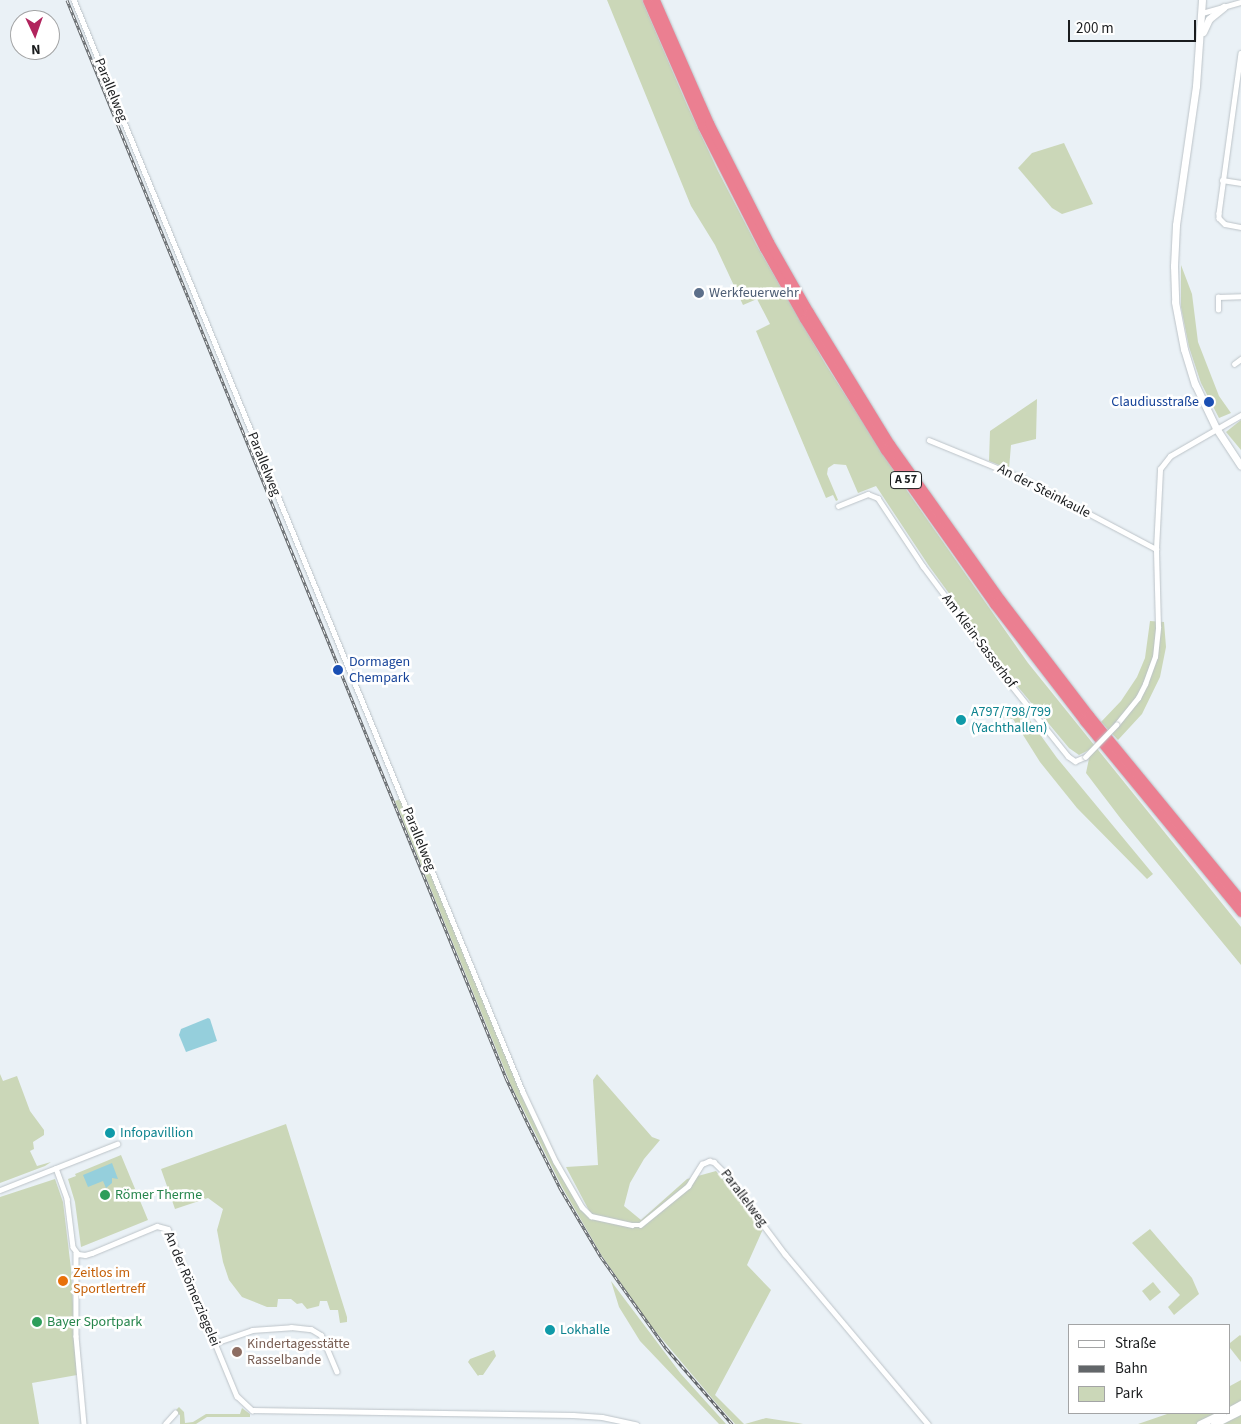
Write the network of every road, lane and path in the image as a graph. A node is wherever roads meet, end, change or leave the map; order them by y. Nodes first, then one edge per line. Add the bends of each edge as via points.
1 (74, 0) edge
2 (647, 0) edge
3 (655, 0) edge
4 (1202, 0) edge
5 (1241, 2) edge
6 (1224, 7) junction
7 (1202, 13) junction
8 (1201, 37) junction
9 (1241, 53) edge
10 (1222, 180) junction
11 (1241, 183) edge
12 (1241, 227) edge
13 (1241, 296) edge
14 (1218, 310) dead end
15 (1241, 359) edge
16 (1234, 364) dead end
17 (1241, 415) edge
18 (1216, 428) junction
19 (929, 440) dead end
20 (1241, 466) edge
21 (838, 506) dead end
22 (1156, 549) junction
23 (1241, 900) edge
24 (1241, 912) edge
25 (117, 1144) dead end
26 (56, 1168) junction
27 (0, 1190) edge
28 (76, 1253) junction
29 (215, 1343) junction
30 (337, 1372) dead end
31 (1241, 1410) edge
32 (175, 1413) dead end
33 (1221, 1414) edge
34 (84, 1424) edge
35 (166, 1424) edge
36 (636, 1424) edge
37 (928, 1424) edge
38 (1200, 1424) edge
39 (1214, 1424) edge

1 - 37 street, Parallelweg via 523,1092 556,1162 582,1207 597,1218 636,1226 688,1186 702,1164 714,1162 785,1254
2 - 24 highway, A 57 via 698,118 764,248 885,450 1000,611 1084,721
3 - 23 highway, A 57 via 709,124 770,242 890,444 1006,607 1089,715
4 - 7 main road
5 - 6 street
6 - 7 street
6 - 8 main road via 1209,19
7 - 8 main road
8 - 18 main road via 1176,225 1174,290 1189,368
9 - 10 street
10 - 11 street
10 - 12 street via 1219,218 1225,224
13 - 14 street via 1217,294
15 - 16 street
17 - 18 street
18 - 20 main road
18 - 22 street, Am Klein-Sasserhof via 1162,464 1158,478
19 - 22 street, An der Steinkaule via 1022,478
21 - 22 street, Am Klein-Sasserhof, bridge via 868,494 878,498 923,566 1012,686 1075,761 1086,756 1116,725 1146,684 1155,657 1158,627
25 - 26 street
26 - 27 street
26 - 28 street via 67,1199 71,1240
28 - 29 street, An der Römerziegelei via 87,1254 157,1226 165,1227 171,1234
28 - 34 street via 76,1336
29 - 30 street via 252,1330 311,1329 324,1341
29 - 36 street, An der Römerziegelei via 237,1396 252,1410 573,1415
31 - 39 main road
32 - 35 street
33 - 38 main road

